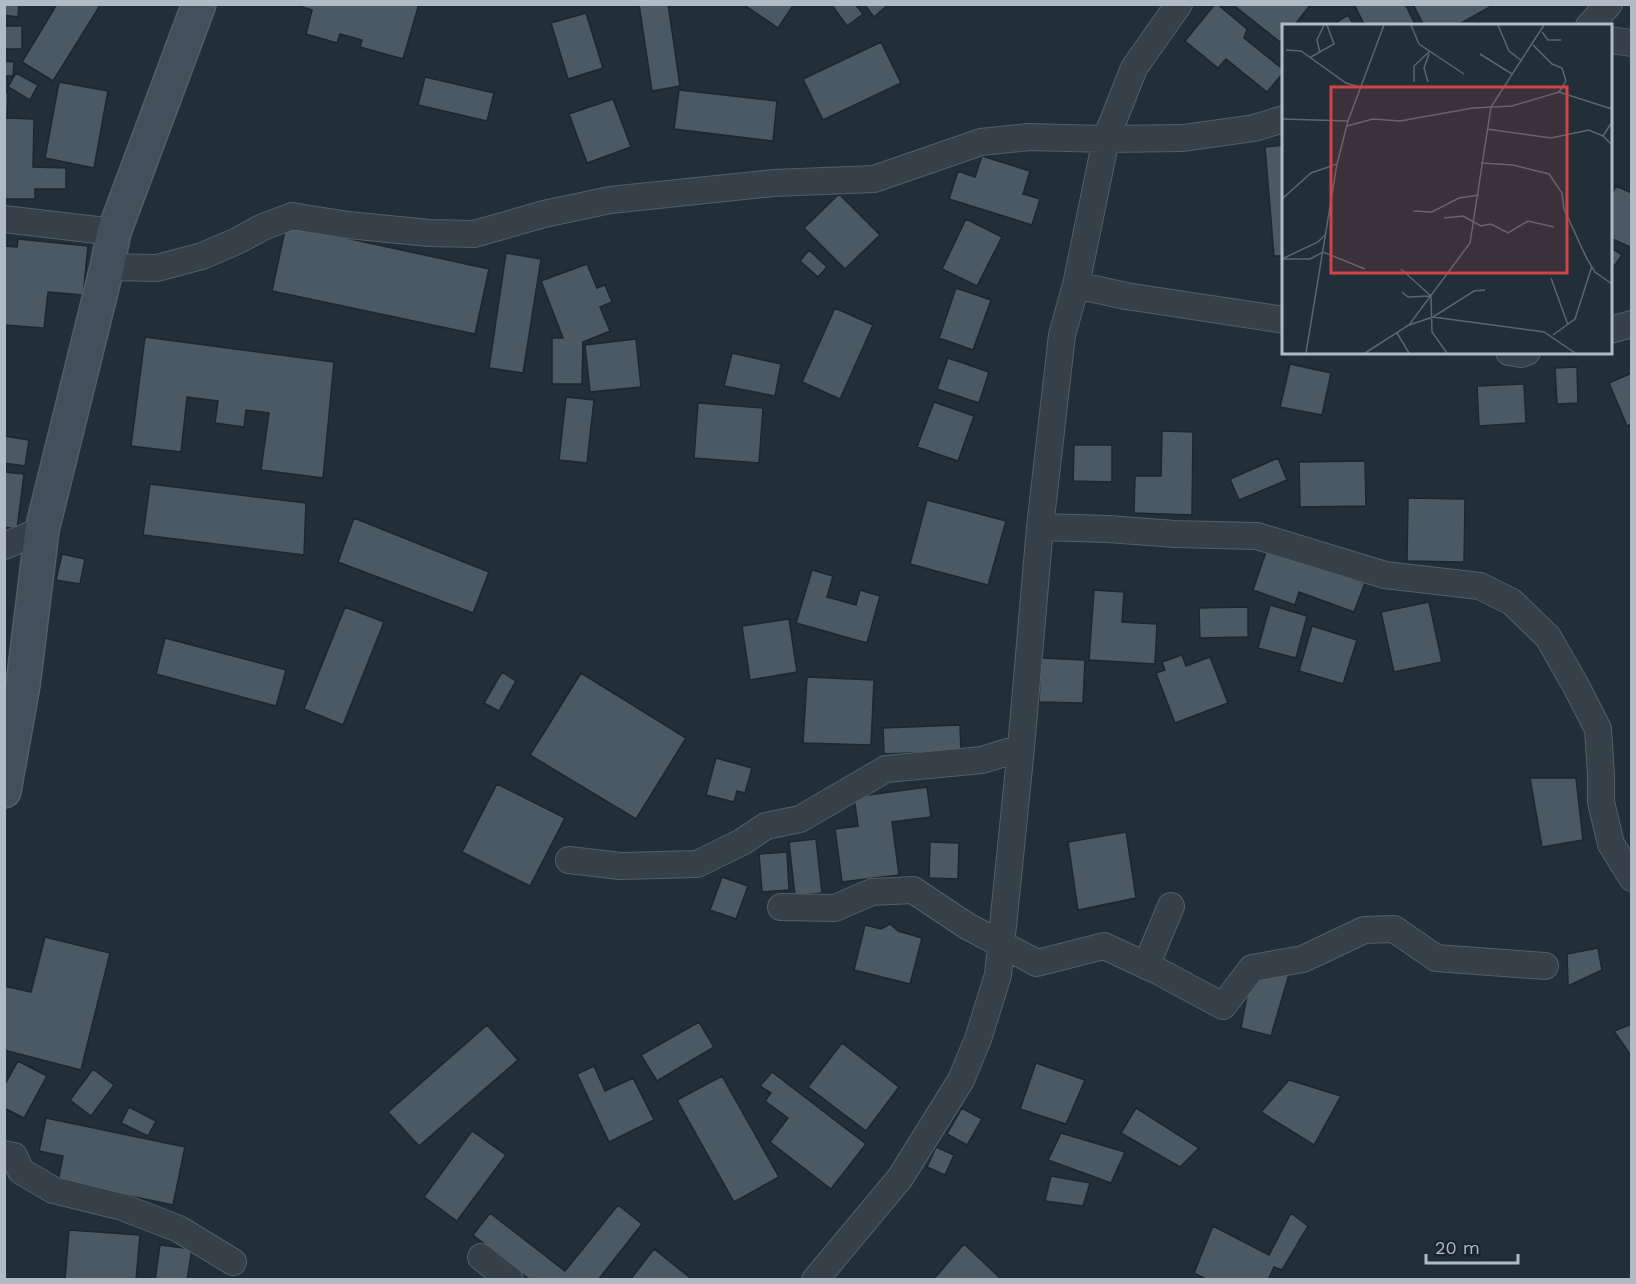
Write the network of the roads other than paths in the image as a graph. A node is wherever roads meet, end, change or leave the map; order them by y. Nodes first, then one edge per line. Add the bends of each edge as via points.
1 (199, 4) edge
2 (1179, 4) edge
3 (1609, 4) edge
4 (1591, 24) edge
5 (1612, 40) edge
6 (1632, 43) edge
7 (1282, 120) edge
8 (1106, 139) junction
9 (4, 219) edge
10 (114, 232) junction
11 (107, 267) junction
12 (1076, 285) junction
13 (1282, 320) edge
14 (1632, 324) edge
15 (1612, 330) edge
16 (1040, 527) junction
17 (42, 530) junction
18 (4, 546) edge
19 (1021, 748) junction
20 (4, 791) edge
21 (569, 860) dead end
22 (1632, 878) edge
23 (1171, 906) dead end
24 (781, 907) dead end
25 (1001, 944) junction
26 (1146, 966) junction
27 (1545, 966) dead end
28 (4, 1154) edge
29 (481, 1257) dead end
30 (233, 1262) dead end
31 (510, 1280) edge
32 (815, 1280) edge

1 - 10 street
2 - 8 street via 1134,68
3 - 4 street
5 - 6 street
7 - 8 street via 1254,128 1183,138
8 - 11 street via 1029,136 981,142 874,179 774,183 610,200 474,234 348,225 292,216 202,256 157,268
8 - 12 street
9 - 10 street
10 - 11 street
11 - 17 street
12 - 13 street
12 - 16 street via 1062,335
14 - 15 street
16 - 19 street
16 - 22 street via 1257,536 1385,575 1480,586 1512,602 1548,636 1598,729 1601,802 1611,844
17 - 18 street
17 - 20 street
19 - 21 street via 982,760 886,769 800,819 766,826 697,864 620,866
19 - 25 street
23 - 26 street
24 - 25 street via 835,908 872,892 913,890
25 - 26 street via 1037,963 1104,946
25 - 32 street via 998,975 962,1080 900,1178
26 - 27 street via 1223,1006 1252,968 1303,959 1364,930 1394,929 1436,958
28 - 30 street via 14,1156 21,1171 53,1190 122,1207 178,1228
29 - 31 street

